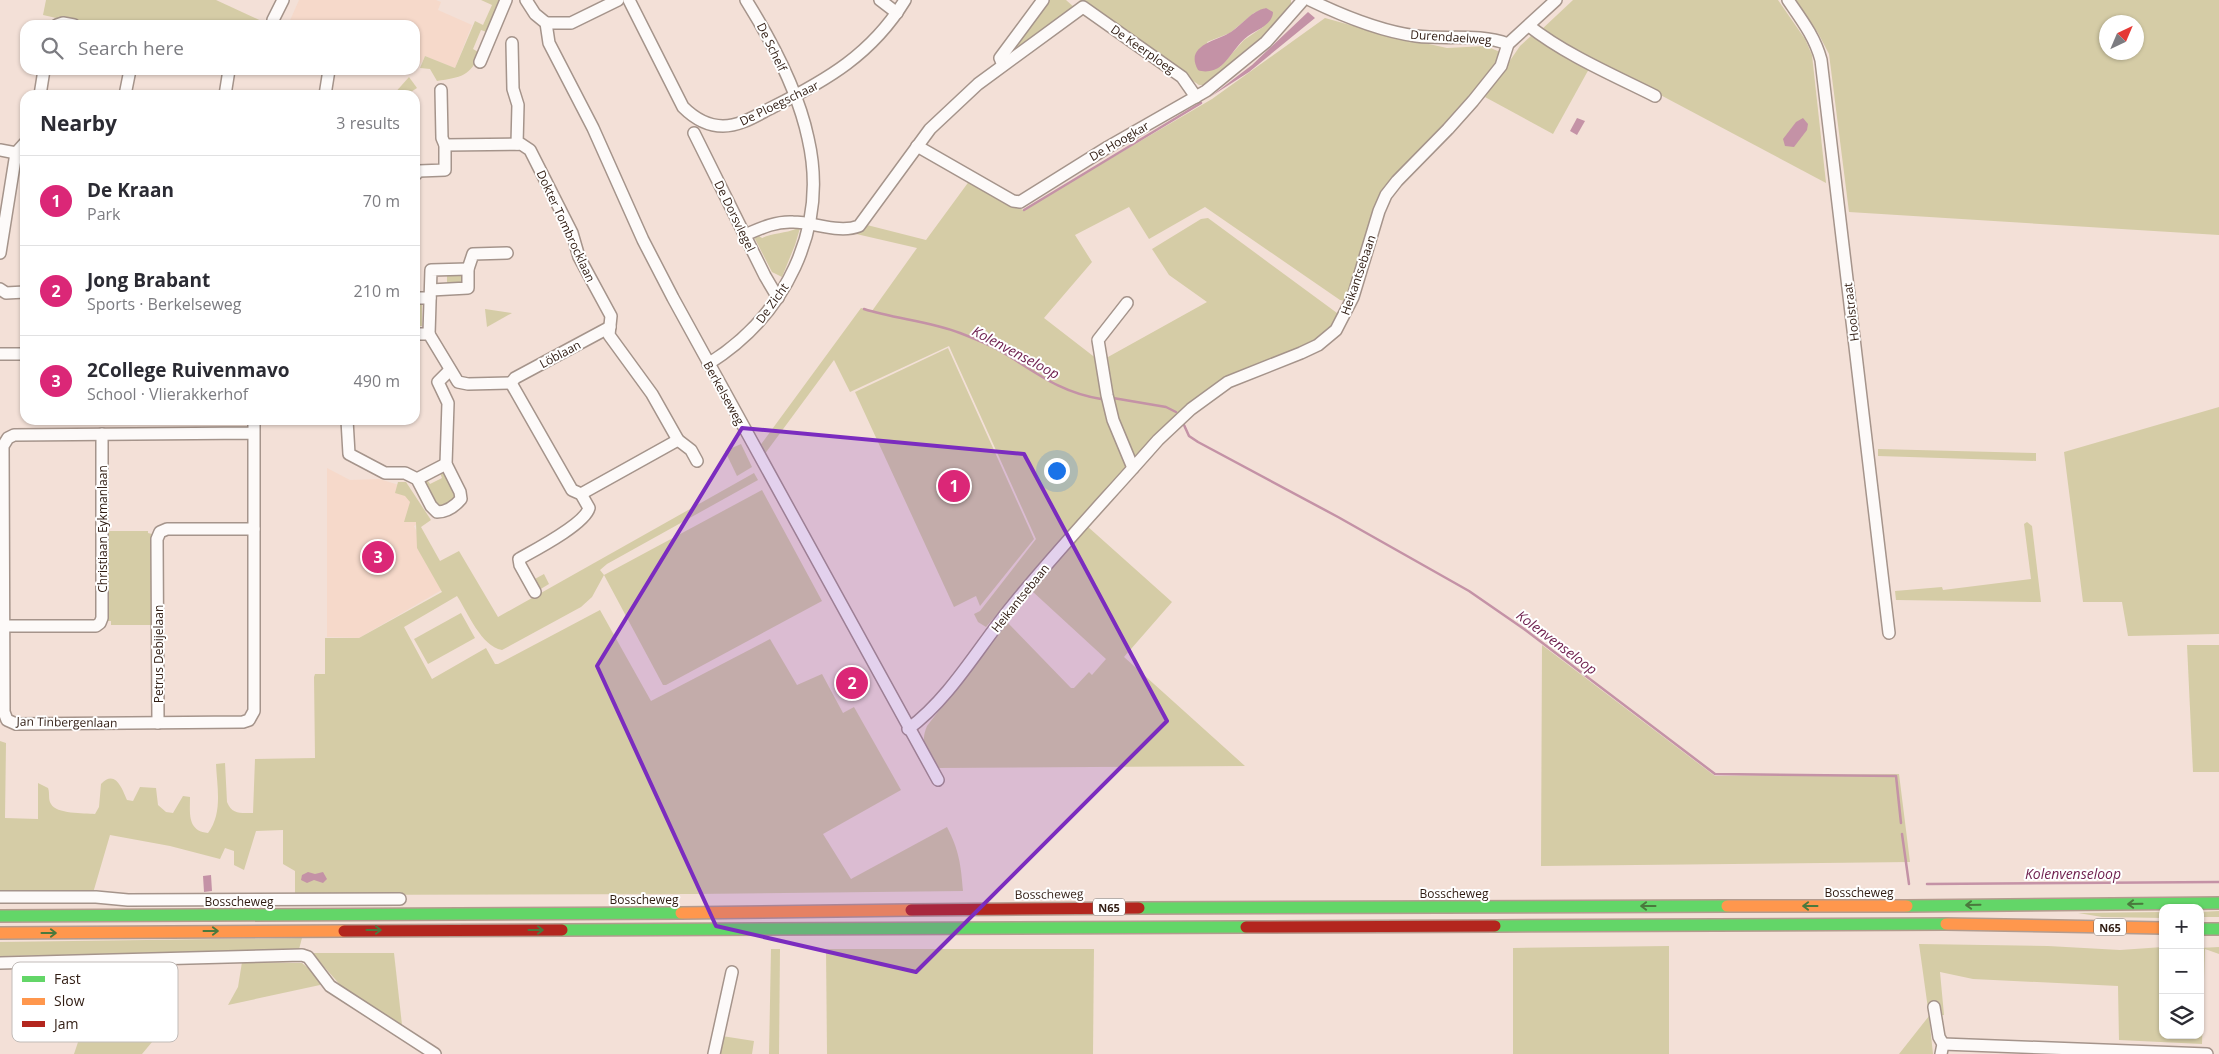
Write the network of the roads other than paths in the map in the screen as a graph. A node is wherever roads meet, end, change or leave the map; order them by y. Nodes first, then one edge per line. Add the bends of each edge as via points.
1 (283, 0) edge
2 (506, 0) edge
3 (526, 0) edge
4 (618, 0) edge
5 (629, 0) edge
6 (746, 0) edge
7 (880, 0) edge
8 (905, 0) edge
9 (1043, 0) edge
10 (1073, 0) edge
11 (1303, 0) edge
12 (1310, 0) edge
13 (1556, 0) edge
14 (1788, 0) edge
15 (1083, 7) junction
16 (897, 13) junction
17 (273, 20) dead end
18 (546, 24) junction
19 (1529, 26) junction
20 (512, 43) dead end
21 (1508, 44) junction
22 (480, 62) dead end
23 (1003, 65) junction
24 (43, 75) edge
25 (129, 75) edge
26 (228, 75) edge
27 (328, 75) edge
28 (41, 90) edge
29 (126, 90) edge
30 (226, 90) edge
31 (326, 90) edge
32 (442, 90) dead end
33 (1655, 96) dead end
34 (794, 97) junction
35 (1196, 97) junction
36 (694, 133) dead end
37 (517, 144) junction
38 (445, 145) junction
39 (917, 146) junction
40 (20, 149) edge
41 (0, 150) edge
42 (16, 153) junction
43 (420, 171) edge
44 (809, 223) junction
45 (744, 235) junction
46 (0, 253) edge
47 (508, 253) dead end
48 (468, 269) junction
49 (0, 289) edge
50 (20, 292) edge
51 (430, 294) junction
52 (420, 297) edge
53 (778, 298) junction
54 (1126, 303) dead end
55 (610, 327) junction
56 (420, 334) edge
57 (429, 334) junction
58 (0, 354) edge
59 (20, 354) edge
60 (708, 364) junction
61 (450, 370) junction
62 (511, 384) junction
63 (254, 425) edge
64 (348, 425) edge
65 (254, 433) junction
66 (102, 434) junction
67 (678, 440) junction
68 (697, 461) dead end
69 (446, 464) junction
70 (1133, 468) junction
71 (417, 479) junction
72 (581, 494) junction
73 (2, 513) edge
74 (254, 529) junction
75 (535, 592) dead end
76 (4, 626) junction
77 (1889, 633) dead end
78 (158, 723) junction
79 (908, 729) junction
80 (938, 780) dead end
81 (0, 897) edge
82 (400, 899) dead end
83 (2219, 903) edge
84 (0, 916) edge
85 (2159, 928) edge
86 (2204, 929) edge
87 (2219, 929) edge
88 (0, 933) edge
89 (38, 962) edge
90 (732, 972) dead end
91 (1934, 1007) dead end
92 (1942, 1049) edge
93 (435, 1054) edge
94 (714, 1054) edge
95 (2207, 1054) edge

1 - 17 street
2 - 22 street
3 - 18 street, Berkelseweg
4 - 18 street via 572,23
5 - 34 street, De Ploegschaar via 678,99 697,120 712,125 736,125
6 - 34 street, De Schelf via 770,40
7 - 16 street
8 - 16 street, De Ploegschaar
9 - 23 street via 1000,58
10 - 15 street, De Keerploeg
11 - 35 street, De Hoogkar via 1249,58
12 - 21 street, Durendaelweg via 1394,32 1438,38 1486,37
13 - 19 street
14 - 77 street, Hoolstraat via 1810,32 1821,60
15 - 23 street
15 - 35 street, De Keerploeg via 1182,77
16 - 34 street, De Ploegschaar via 846,66
18 - 60 street, Berkelseweg via 549,43 593,128 643,240
19 - 21 street
19 - 33 street via 1576,55
20 - 37 street via 513,89 518,105
21 - 70 street, Heikantsebaan via 1501,66 1473,102 1386,196 1353,297 1336,330 1318,345 1220,388 1175,424
23 - 39 street via 930,129
24 - 28 street
25 - 29 street
26 - 30 street
27 - 31 street
32 - 38 street via 442,138
34 - 44 street, De Zicht via 812,160
35 - 39 street, De Hoogkar via 1020,202
36 - 45 street, De Dorsvlegel
37 - 38 street
37 - 55 street, Dokter Tombrocklaan via 526,145 543,175 572,233 579,257 611,316
38 - 43 street via 445,170
39 - 44 street via 859,226 847,229
40 - 42 street
41 - 42 street
42 - 46 street
44 - 45 street via 770,224
44 - 53 street, De Zicht via 800,256
45 - 53 street, De Dorsvlegel
47 - 48 street via 473,254
48 - 51 street via 468,288
48 - 51 street via 431,270
49 - 50 street via 6,293
51 - 52 street
51 - 57 street
53 - 60 street, De Zicht via 750,333
54 - 70 street via 1098,340 1113,420
55 - 62 street, Löblaan via 515,378
55 - 67 street via 609,335 652,394
56 - 57 street
57 - 61 street
58 - 59 street
60 - 79 street, Berkelseweg
61 - 62 street via 458,382
61 - 69 street via 438,382 448,404
62 - 72 street via 572,490
63 - 65 street, Jan Tinbergenlaan
64 - 71 street via 349,454 385,473 405,473
65 - 66 street, Jan Tinbergenlaan
65 - 74 street, Jan Tinbergenlaan
66 - 73 street, Jan Tinbergenlaan via 14,435 8,438 3,446
66 - 76 street, Christiaan Eykmanlaan via 100,623 96,626
67 - 68 street
67 - 72 street
69 - 71 street
69 - 71 street via 461,498 443,512 437,512 431,506
70 - 79 street, Heikantsebaan via 1009,610 928,712
72 - 75 street via 589,508 583,518 559,537 519,559
73 - 76 street, Jan Tinbergenlaan
74 - 78 street, Jan Tinbergenlaan via 253,715 243,722
74 - 78 street, Petrus Debijelaan via 167,529 160,532 157,539
76 - 78 street, Jan Tinbergenlaan via 4,712 8,720 16,724
79 - 80 street, Berkelseweg
81 - 82 street, Bosscheweg
83 -> 84 main road, Bosscheweg / N65
88 -> 85 main road, N65 via 1928,924
86 - 87 main road
89 - 93 street via 302,955 308,957 330,986
90 - 94 street
91 - 92 street
92 - 95 street

